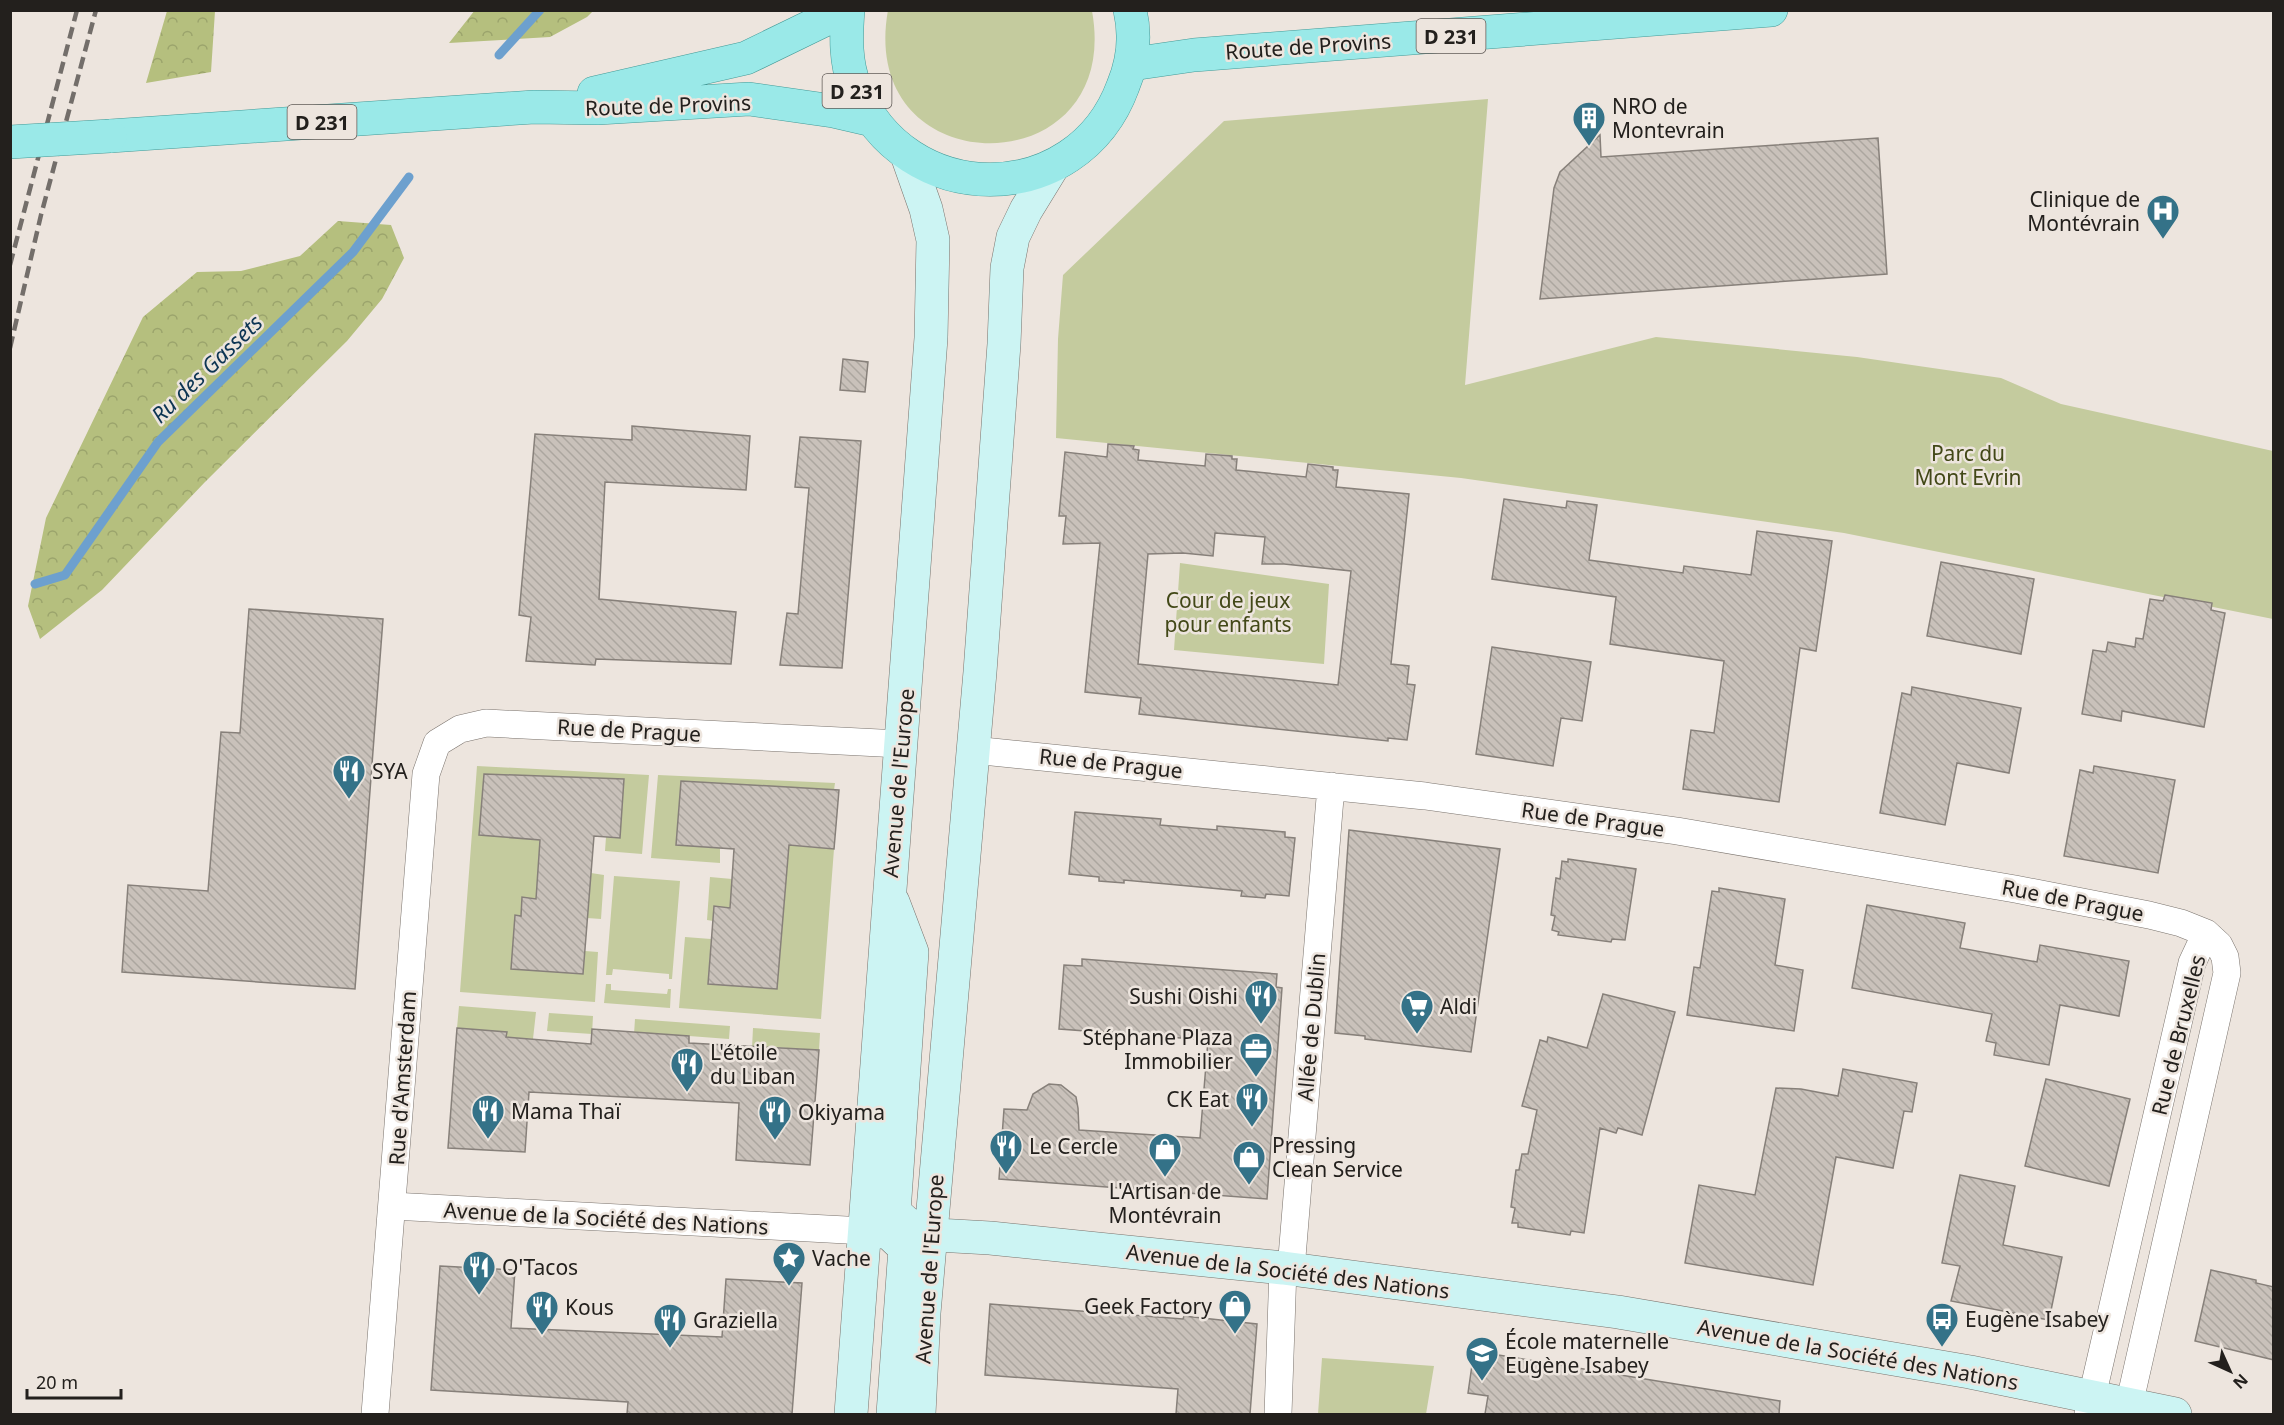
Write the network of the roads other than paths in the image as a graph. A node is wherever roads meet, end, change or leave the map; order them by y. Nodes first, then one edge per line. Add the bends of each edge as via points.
1 (847, 10) edge
2 (1130, 10) edge
3 (1771, 10) edge
4 (1132, 64) junction
5 (534, 107) junction
6 (872, 120) junction
7 (10, 142) edge
8 (907, 156) junction
9 (1053, 166) junction
10 (437, 743) joint
11 (900, 744) junction
12 (973, 750) junction
13 (1331, 786) junction
14 (889, 892) junction
15 (2206, 933) junction
16 (392, 1206) junction
17 (901, 1233) junction
18 (1287, 1268) junction
19 (2090, 1405) edge
20 (2128, 1409) edge
21 (375, 1414) edge
22 (851, 1414) edge
23 (893, 1414) edge
24 (919, 1414) edge
25 (1278, 1414) edge
26 (2175, 1414) edge

1 - 5 main road, Route de Provins / D 231 via 746,58
1 - 6 main road, D 231 via 846,48 854,86
2 - 4 main road, D 231 via 1134,24
3 - 4 main road, Route de Provins / D 231 via 1194,55
4 - 9 main road, D 231 via 1116,105 1090,141
5 - 6 main road, Route de Provins / D 231 via 598,108 749,99
5 - 7 main road, Route de Provins / D 231, bridge
6 - 8 main road, D 231
8 - 9 main road, D 231 via 941,173 978,181 1017,179
8 - 11 main road, Avenue de l'Europe via 933,240 931,350
9 - 12 main road, Avenue de l'Europe via 1013,237 1007,268
10 - 11 street, Rue de Prague via 460,729 486,723
10 - 16 street, Rue d'Amsterdam via 426,774
11 - 14 main road, Avenue de l'Europe
12 - 13 street, Rue de Prague
12 - 17 main road, Avenue de l'Europe
13 - 15 street, Rue de Prague via 1677,831 2149,915
13 - 18 street, Allée de Dublin
14 - 17 main road, Avenue de l'Europe
14 - 17 main road via 912,952 894,1212
15 - 19 street, Rue de Bruxelles via 2192,963
15 - 20 street, Rue de Bruxelles via 2219,945 2227,973
16 - 17 street, Avenue de la Société des Nations
16 - 21 street, Rue d'Amsterdam
17 - 18 main road, Avenue de la Société des Nations via 990,1238
17 - 22 main road, Avenue de l'Europe
17 - 23 main road via 905,1248
17 - 24 main road, Avenue de l'Europe via 924,1312
18 - 19 main road, Avenue de la Société des Nations via 1618,1312 1970,1372
18 - 25 street, Allée de Dublin
19 - 20 main road, Avenue de la Société des Nations
20 - 26 main road, Avenue de la Société des Nations

